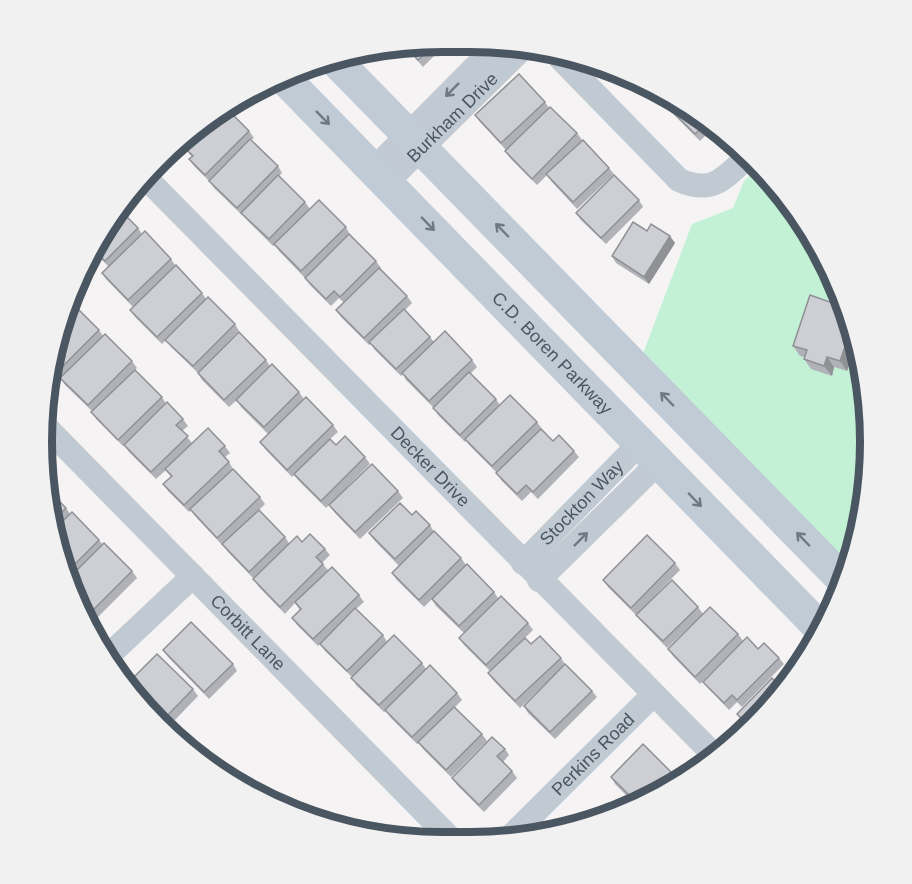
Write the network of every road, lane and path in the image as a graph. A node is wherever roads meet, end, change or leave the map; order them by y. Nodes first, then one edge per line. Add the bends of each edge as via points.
1 (490, 53) edge
2 (515, 55) edge
3 (567, 65) edge
4 (341, 66) edge
5 (290, 84) edge
6 (415, 141) junction
7 (741, 163) edge
8 (380, 176) junction
9 (151, 183) edge
10 (52, 433) edge
11 (650, 453) junction
12 (523, 563) junction
13 (837, 573) edge
14 (193, 576) junction
15 (539, 580) junction
16 (815, 622) edge
17 (114, 651) edge
18 (653, 695) junction
19 (709, 750) edge
20 (519, 828) edge
21 (444, 832) edge

1 -> 6 street, Burkham Drive
2 - 6 street, Burkham Drive
3 - 7 street via 679,180 701,187 713,184
4 - 6 street
5 -> 8 street, C.D. Boren Parkway
6 - 8 street, Burkham Drive
13 -> 6 street
8 -> 11 street, C.D. Boren Parkway
9 - 12 street, Decker Drive
10 - 14 street, Corbitt Lane
11 - 12 street, Stockton Way
15 -> 11 street, Stockton Way
11 -> 16 street, C.D. Boren Parkway
12 - 15 street, Decker Drive
14 - 17 street
14 - 21 street, Corbitt Lane
15 - 18 street, Decker Drive
18 - 19 street, Decker Drive
18 - 20 street, Perkins Road

